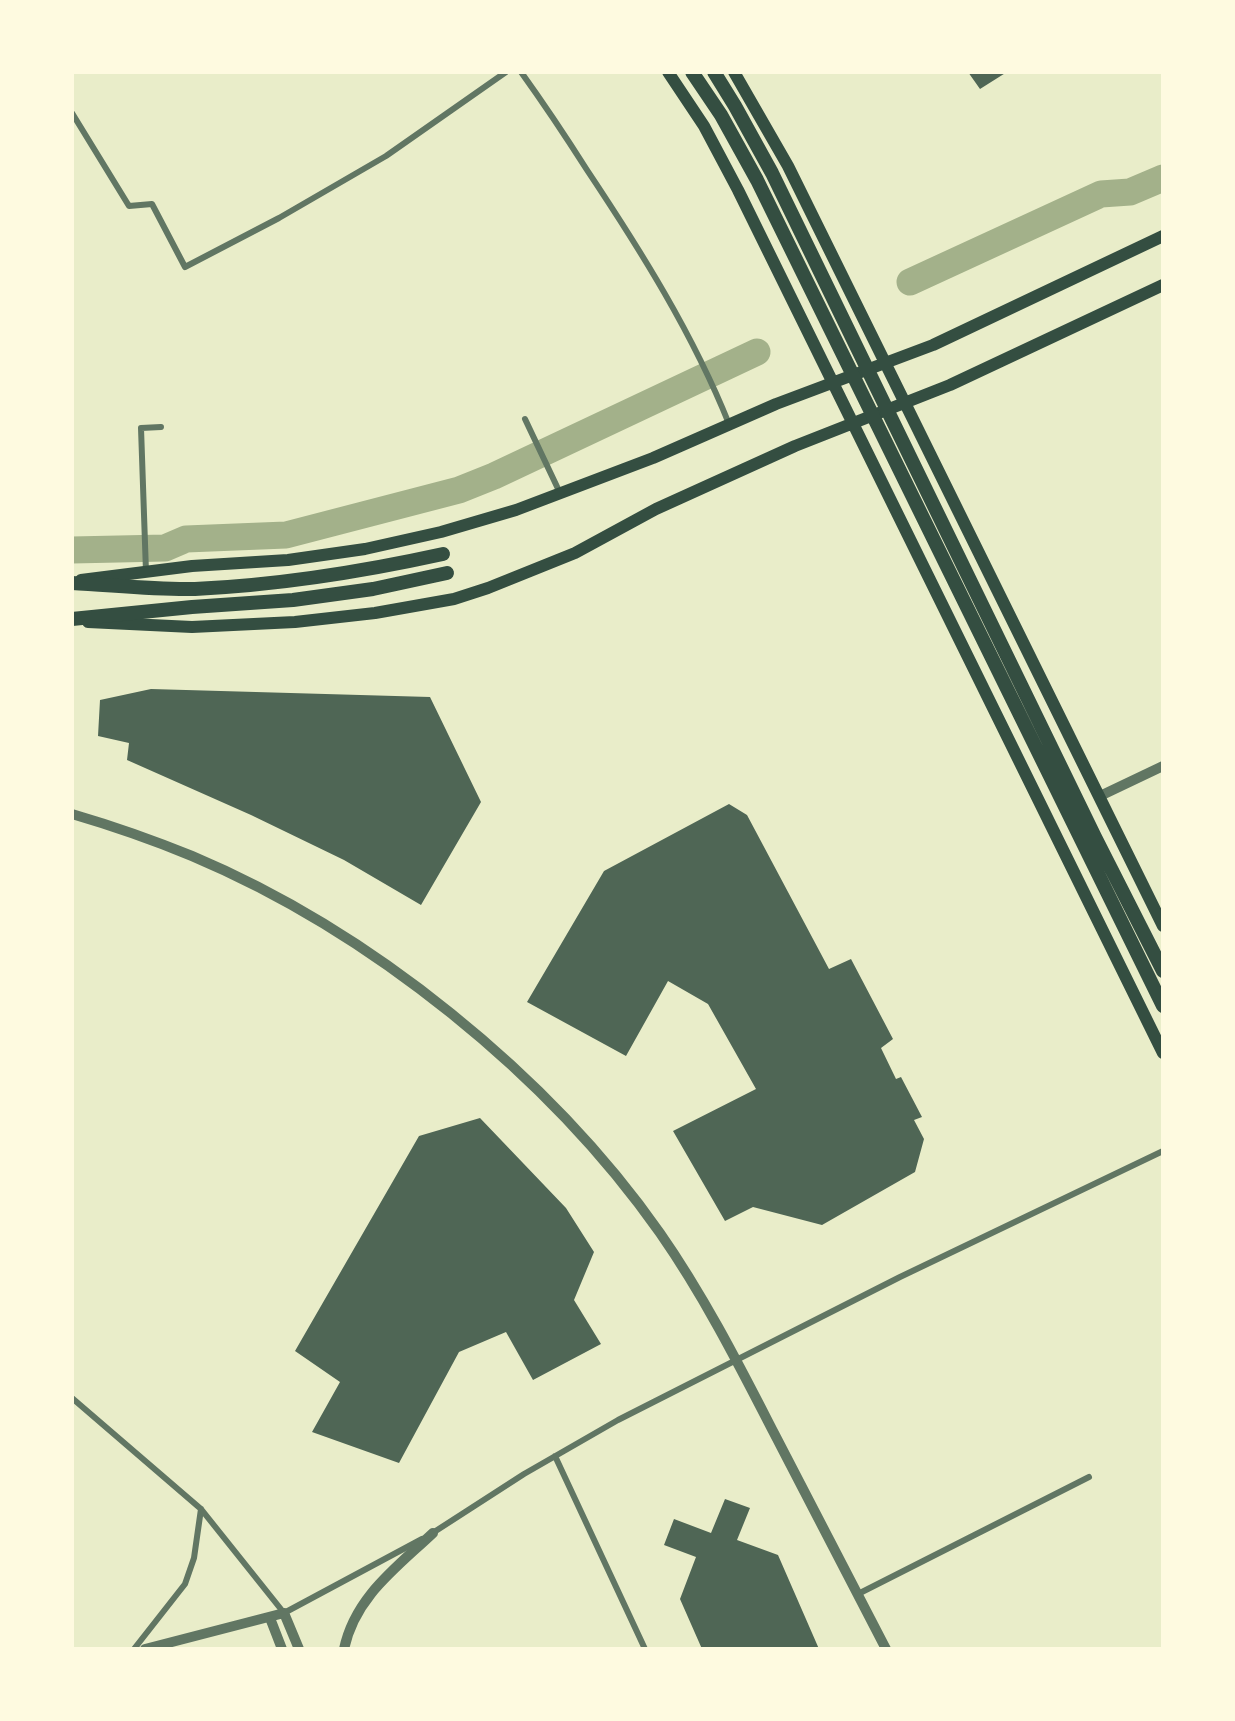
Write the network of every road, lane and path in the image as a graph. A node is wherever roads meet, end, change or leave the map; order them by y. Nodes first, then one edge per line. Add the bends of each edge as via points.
1 (506, 72) edge
2 (521, 72) edge
3 (668, 72) edge
4 (692, 72) edge
5 (714, 72) edge
6 (734, 72) edge
7 (72, 113) edge
8 (1163, 236) edge
9 (1163, 285) edge
10 (885, 363) junction
11 (833, 382) junction
12 (906, 403) junction
13 (525, 419) dead end
14 (853, 423) junction
15 (729, 424) junction
16 (161, 428) dead end
17 (560, 494) junction
18 (443, 554) dead end
19 (146, 572) junction
20 (447, 573) dead end
21 (72, 582) edge
22 (72, 620) edge
23 (1163, 766) edge
24 (1100, 796) junction
25 (72, 814) edge
26 (1163, 926) edge
27 (1163, 971) edge
28 (1163, 1006) edge
29 (1163, 1053) edge
30 (1163, 1151) edge
31 (737, 1361) junction
32 (72, 1398) edge
33 (555, 1456) junction
34 (1089, 1477) dead end
35 (201, 1509) junction
36 (433, 1533) junction
37 (858, 1594) junction
38 (284, 1613) junction
39 (270, 1618) junction
40 (134, 1649) edge
41 (145, 1649) edge
42 (282, 1649) edge
43 (299, 1649) edge
44 (344, 1649) edge
45 (645, 1649) edge
46 (886, 1649) edge

1 - 7 street via 386,156 185,267 152,204 129,206
2 - 15 street via 623,223 673,306
3 - 11 main road via 704,126
4 - 28 highway via 757,180
5 - 27 highway via 772,173
6 - 10 main road via 788,166
8 - 10 main road via 933,345
9 - 12 main road
10 - 11 main road
10 - 12 main road
11 - 14 main road
11 - 15 main road
12 - 14 main road
12 - 24 main road
13 - 17 street
14 - 22 main road via 656,509 574,553 454,598 296,622 192,627
14 - 29 main road
15 - 17 main road
16 - 19 street via 141,428
17 - 19 main road via 441,532 365,549
18 - 21 highway via 302,580 193,589
19 - 21 main road
20 - 22 highway via 293,600
23 - 24 street
24 - 26 main road
25 - 31 street via 184,853 268,894 343,936 465,1024 545,1099 629,1193 674,1253
30 - 31 street via 900,1277
31 - 33 street
31 - 37 street
32 - 35 street
33 - 36 street
33 - 45 street
34 - 37 street
35 - 38 street
35 - 40 street via 194,1558 185,1584
36 - 38 street
36 - 44 street via 370,1593 352,1621
37 - 46 street
38 - 39 street
38 - 43 street
39 - 41 street
39 - 42 street

